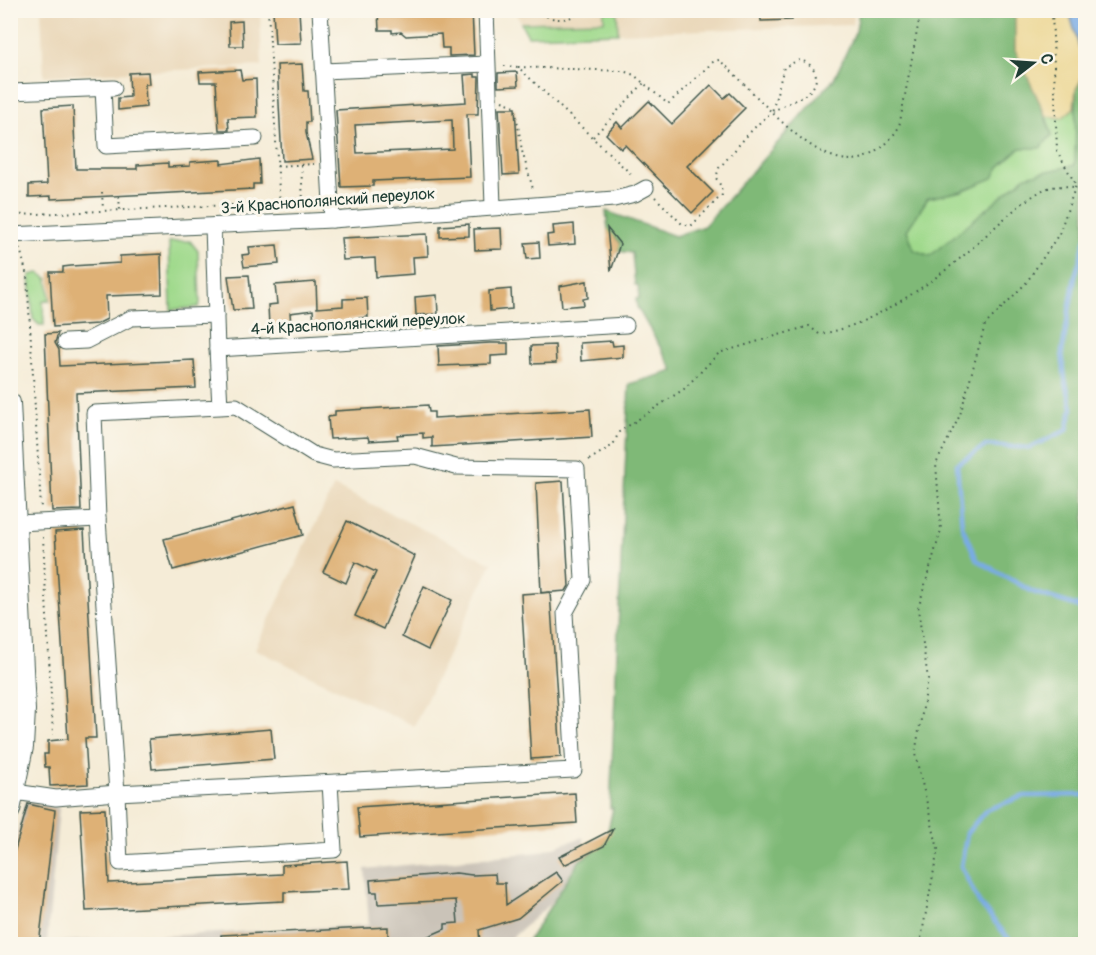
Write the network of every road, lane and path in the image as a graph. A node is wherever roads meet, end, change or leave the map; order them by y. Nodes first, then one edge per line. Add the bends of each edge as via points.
1 (268, 10) edge
2 (320, 10) edge
3 (486, 10) edge
4 (536, 10) edge
5 (584, 10) edge
6 (921, 10) edge
7 (1052, 10) edge
8 (487, 64) junction
9 (518, 67) junction
10 (323, 71) junction
11 (644, 82) junction
12 (489, 86) junction
13 (10, 92) edge
14 (772, 112) junction
15 (593, 137) junction
16 (255, 138) dead end
17 (328, 163) junction
18 (301, 165) junction
19 (278, 166) junction
20 (1076, 185) junction
21 (646, 188) junction
22 (1085, 191) edge
23 (102, 192) dead end
24 (119, 196) dead end
25 (331, 200) junction
26 (303, 201) junction
27 (279, 202) junction
28 (534, 204) junction
29 (493, 206) junction
30 (120, 210) junction
31 (103, 211) junction
32 (15, 215) dead end
33 (332, 220) junction
34 (281, 222) junction
35 (213, 225) junction
36 (10, 235) edge
37 (216, 315) junction
38 (626, 325) dead end
39 (31, 339) dead end
40 (65, 342) dead end
41 (217, 350) junction
42 (10, 403) edge
43 (220, 407) junction
44 (577, 469) junction
45 (98, 519) junction
46 (42, 522) junction
47 (18, 523) junction
48 (15, 556) edge
49 (52, 735) dead end
50 (17, 747) edge
51 (330, 783) junction
52 (117, 793) junction
53 (13, 801) edge
54 (920, 945) edge

1 - 19 path
2 - 10 street
3 - 8 street
4 - 5 path via 557,20
6 - 14 path via 899,127 875,153 850,160 824,155
7 - 20 path via 1057,152
8 - 9 path
8 - 10 street
8 - 12 street
9 - 11 path via 623,71
9 - 15 path
10 - 17 street
11 - 14 path via 664,103 670,103 717,60
11 - 15 path
12 - 28 path via 498,98 516,107
12 - 29 street
13 - 16 street via 109,88 106,146
14 - 14 path via 784,67 799,60 810,64 816,74 811,90
14 - 21 path via 717,171 722,195 694,225 682,224
15 - 21 path
17 - 18 path
17 - 25 street
18 - 19 path
18 - 26 path
19 - 27 path
20 - 22 path
20 - 44 path via 1043,189 963,256 870,320 839,332 819,334 809,326 720,353 684,389 618,432 613,444
20 - 54 path via 1059,234 1026,283 985,325 960,415 936,464 941,530 918,609 928,679 915,754 938,849
21 - 28 street, 3-й Краснополянский переулок via 622,198
23 - 31 path
24 - 30 path
25 - 26 path
25 - 33 street
26 - 27 path
27 - 30 path
27 - 34 path
28 - 29 street, 3-й Краснополянский переулок
29 - 33 street, 3-й Краснополянский переулок
30 - 31 path
31 - 32 path
33 - 34 street, 3-й Краснополянский переулок
34 - 35 street, 3-й Краснополянский переулок
35 - 36 street, 3-й Краснополянский переулок
35 - 37 street
37 - 40 street via 131,318 86,341
37 - 41 street
38 - 41 street, 4-й Краснополянский переулок
39 - 46 path
41 - 43 street
42 - 47 main road
43 - 44 street via 236,406 314,455 333,460 415,456 456,467
43 - 45 street via 94,413
44 - 51 street via 583,580 565,613 574,770
45 - 46 street
45 - 52 street
46 - 47 street
46 - 49 path
47 - 48 main road
48 - 50 main road via 24,692
50 - 53 main road
51 - 52 street
51 - 52 street via 334,850 120,863
52 - 53 street

